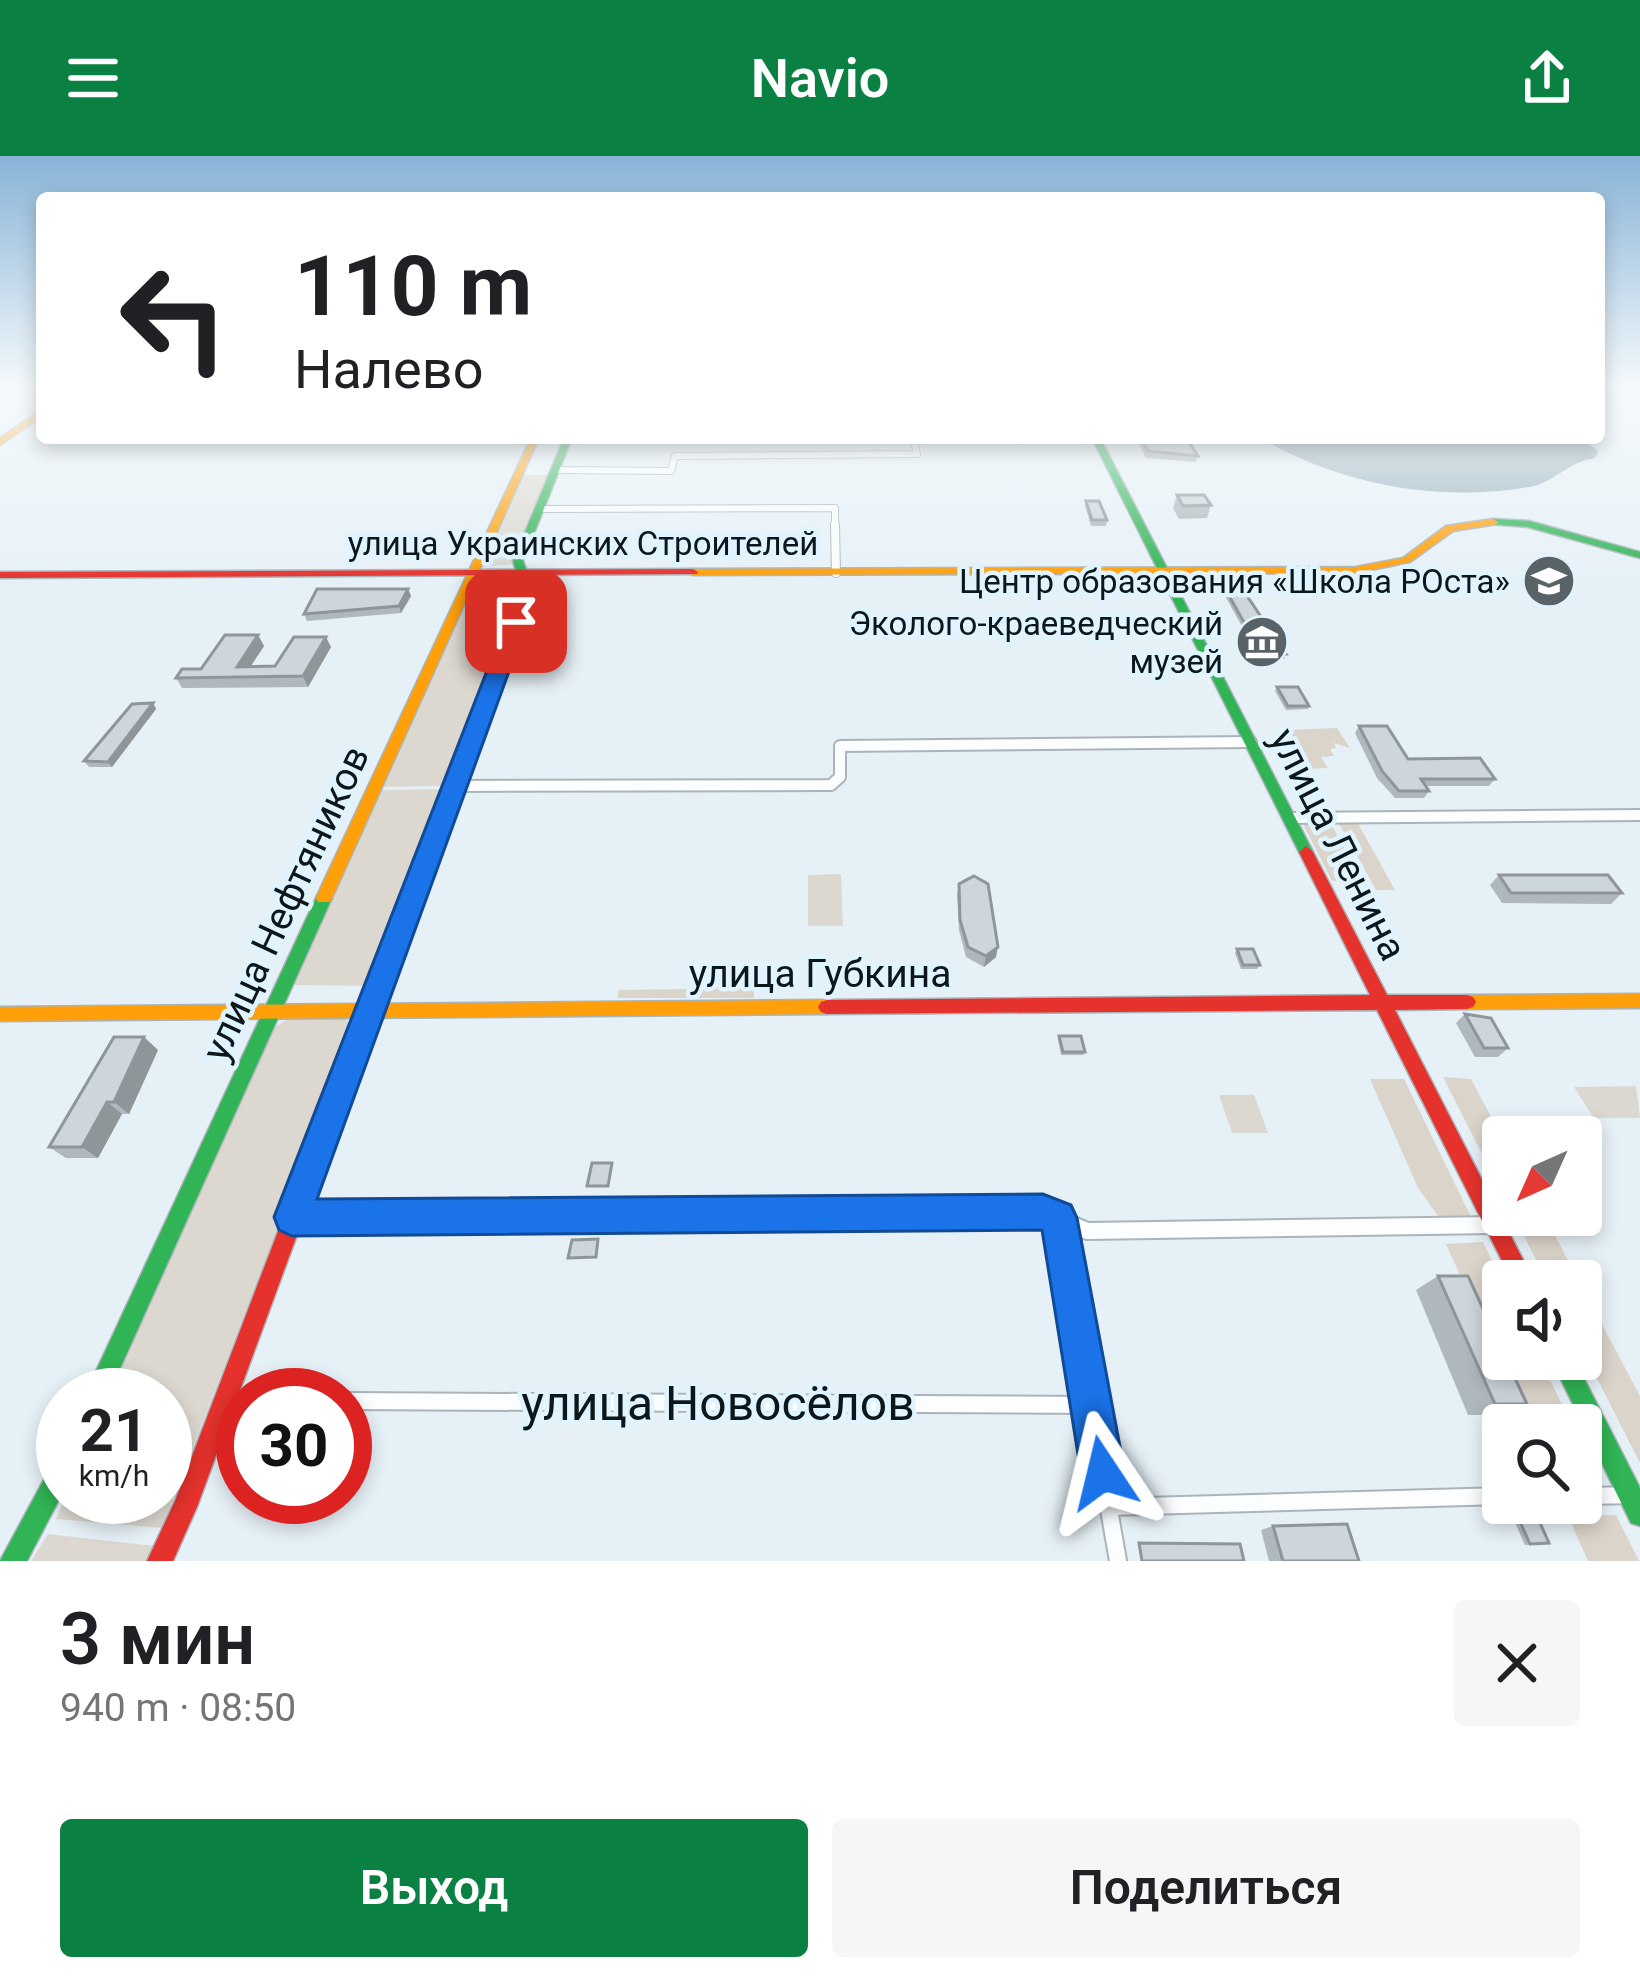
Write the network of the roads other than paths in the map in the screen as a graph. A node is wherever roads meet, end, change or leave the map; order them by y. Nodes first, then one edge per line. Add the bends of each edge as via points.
1 (529, 451) edge
2 (563, 451) edge
3 (915, 451) edge
4 (1103, 451) edge
5 (556, 470) junction
6 (540, 508) junction
7 (1640, 555) edge
8 (1166, 571) junction
9 (470, 573) junction
10 (836, 573) junction
11 (522, 574) junction
12 (0, 575) edge
13 (1251, 742) junction
14 (454, 787) junction
15 (1640, 815) edge
16 (1289, 818) junction
17 (1640, 1000) edge
18 (1382, 1002) junction
19 (369, 1011) junction
20 (271, 1012) junction
21 (0, 1014) edge
22 (1482, 1201) edge
23 (292, 1217) junction
24 (1058, 1218) junction
25 (1482, 1225) edge
26 (108, 1368) edge
27 (237, 1368) edge
28 (1573, 1380) edge
29 (372, 1401) edge
30 (1091, 1405) junction
31 (216, 1422) edge
32 (1635, 1495) edge
33 (1602, 1496) edge
34 (1482, 1497) edge
35 (1109, 1507) junction
36 (1640, 1514) edge
37 (36, 1519) edge
38 (14, 1561) edge
39 (160, 1561) edge
40 (1118, 1561) edge

1 - 9 main road, улица Нефтяников
2 - 5 main road
3 - 5 street via 675,456 671,471
4 - 8 main road, улица Ленина
5 - 6 main road
6 - 10 street via 836,508
6 - 11 main road via 518,561
7 - 8 main road, улица Украинских Строителей via 1529,524 1481,520 1456,525 1413,557 1379,568
8 - 10 main road, улица Украинских Строителей
8 - 13 main road, улица Ленина
9 - 11 main road, улица Украинских Строителей
9 - 12 main road, улица Украинских Строителей
9 - 20 main road, улица Нефтяников
10 - 11 main road, улица Украинских Строителей
11 - 14 main road via 528,591
13 - 14 street via 840,746 841,776 831,785
13 - 16 main road, улица Ленина
14 - 19 main road
15 - 16 street
16 - 18 main road, улица Ленина
17 - 18 main road, улица Губкина
18 - 19 main road, улица Губкина
18 - 22 main road, улица Ленина
19 - 20 main road, улица Губкина
19 - 23 main road
20 - 21 main road, улица Губкина
20 - 26 main road, улица Нефтяников
23 - 24 street
23 - 27 main road
24 - 25 street via 1087,1231
24 - 30 street
28 - 32 main road
29 - 30 street, улица Новосёлов
30 - 35 street
31 - 39 main road
32 - 33 street
32 - 36 main road
34 - 35 street
35 - 40 street
37 - 38 main road

